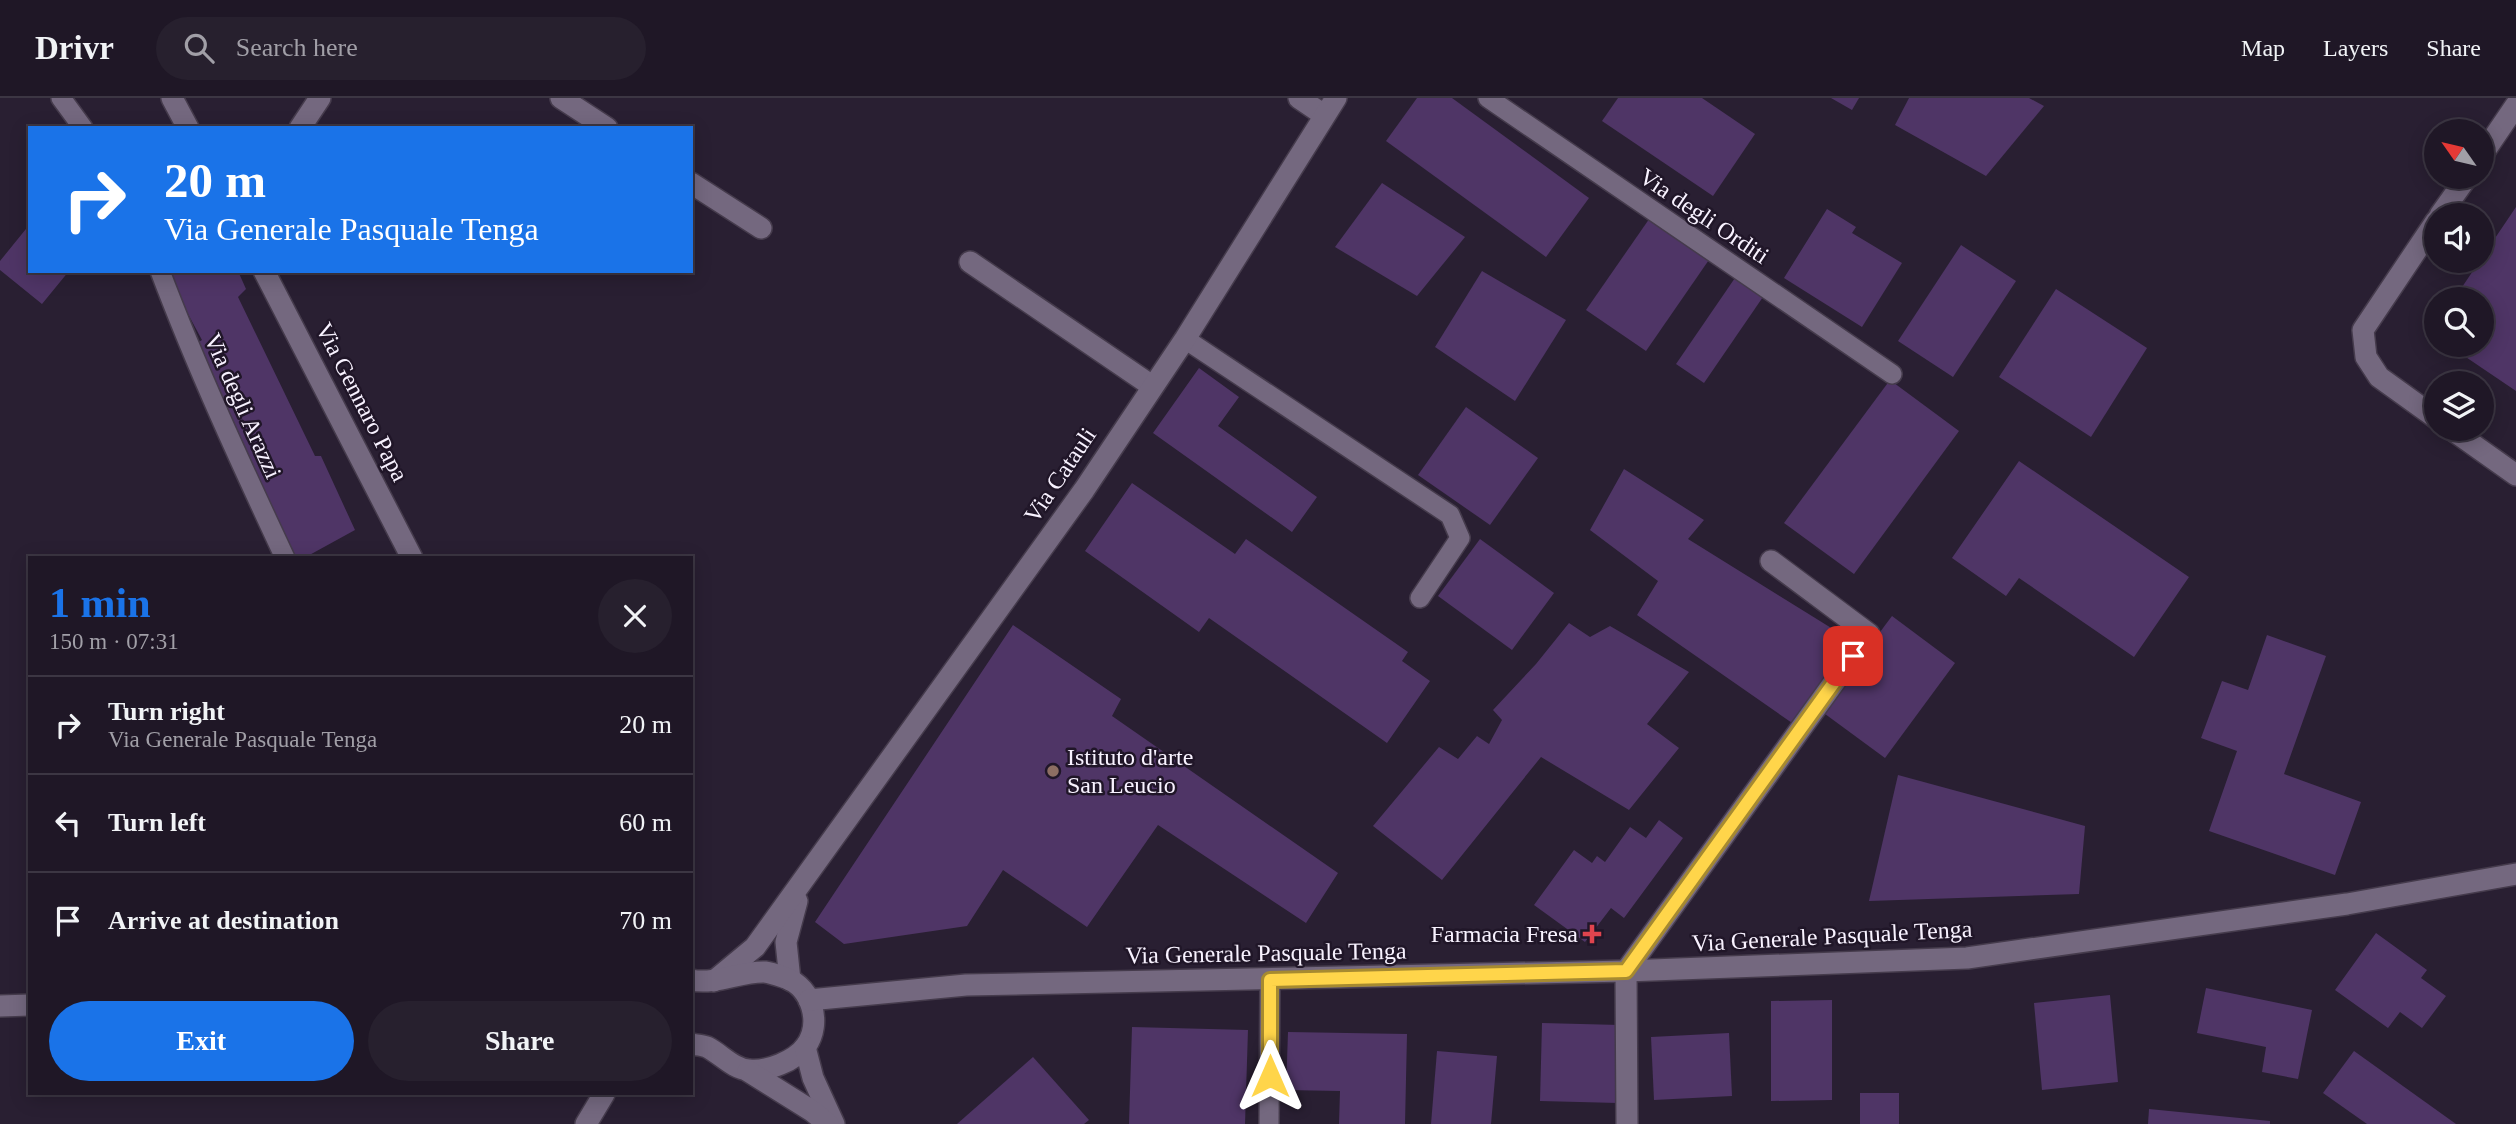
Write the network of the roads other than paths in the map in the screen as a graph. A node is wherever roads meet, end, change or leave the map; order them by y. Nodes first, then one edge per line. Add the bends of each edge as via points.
1 (61, 98) edge
2 (172, 98) edge
3 (320, 98) edge
4 (561, 98) edge
5 (1299, 98) edge
6 (1488, 98) edge
7 (2516, 105) edge
8 (1330, 106) edge
9 (82, 126) edge
10 (187, 126) edge
11 (301, 126) edge
12 (604, 126) edge
13 (2494, 137) edge
14 (693, 184) edge
15 (761, 228) dead end
16 (2424, 239) edge
17 (970, 262) dead end
18 (161, 273) edge
19 (265, 273) edge
20 (1185, 339) junction
21 (1892, 374) dead end
22 (1152, 386) junction
23 (2424, 409) edge
24 (2468, 441) edge
25 (2516, 475) edge
26 (284, 556) edge
27 (411, 556) edge
28 (1771, 561) dead end
29 (1420, 598) dead end
30 (811, 871) junction
31 (2516, 874) edge
32 (1626, 971) junction
33 (693, 980) edge
34 (790, 980) junction
35 (1270, 980) junction
36 (713, 981) junction
37 (809, 1000) junction
38 (28, 1005) edge
39 (0, 1006) edge
40 (693, 1044) edge
41 (805, 1047) junction
42 (748, 1071) junction
43 (587, 1095) edge
44 (603, 1095) edge
45 (584, 1124) edge
46 (828, 1124) edge
47 (834, 1124) edge
48 (1269, 1124) edge
49 (1627, 1124) edge

1 - 9 lane
2 - 10 street
3 - 11 street
4 - 12 street
5 - 8 street
6 - 21 lane, Via degli Orditi
7 - 13 street
8 - 20 street, Via Catauli
14 - 15 street
16 - 23 street via 2363,330 2366,356 2379,377
17 - 22 street
18 - 26 lane, Via degli Arazzi via 231,444
19 - 27 street, Via Gennaro Papa
20 - 22 street, Via Catauli
20 - 29 lane via 1450,515 1460,538
22 - 30 street, Via Catauli via 1084,490
24 - 25 street
28 - 32 street via 1869,634
30 - 34 street, Via Catauli via 790,920 786,942
30 - 36 street, Via Catauli via 755,947
31 - 32 street, Via Generale Pasquale Tenga via 2347,904 1967,958
32 - 35 street, Via Generale Pasquale Tenga
32 - 49 street
33 - 36 street
34 - 36 street via 766,972
34 - 37 street
35 - 37 street, Via Generale Pasquale Tenga via 966,985
35 - 48 lane
37 - 41 street via 813,1031
38 - 39 street
40 - 42 street
41 - 42 street via 788,1060
41 - 47 street
42 - 46 street
43 - 45 street
44 - 45 street

